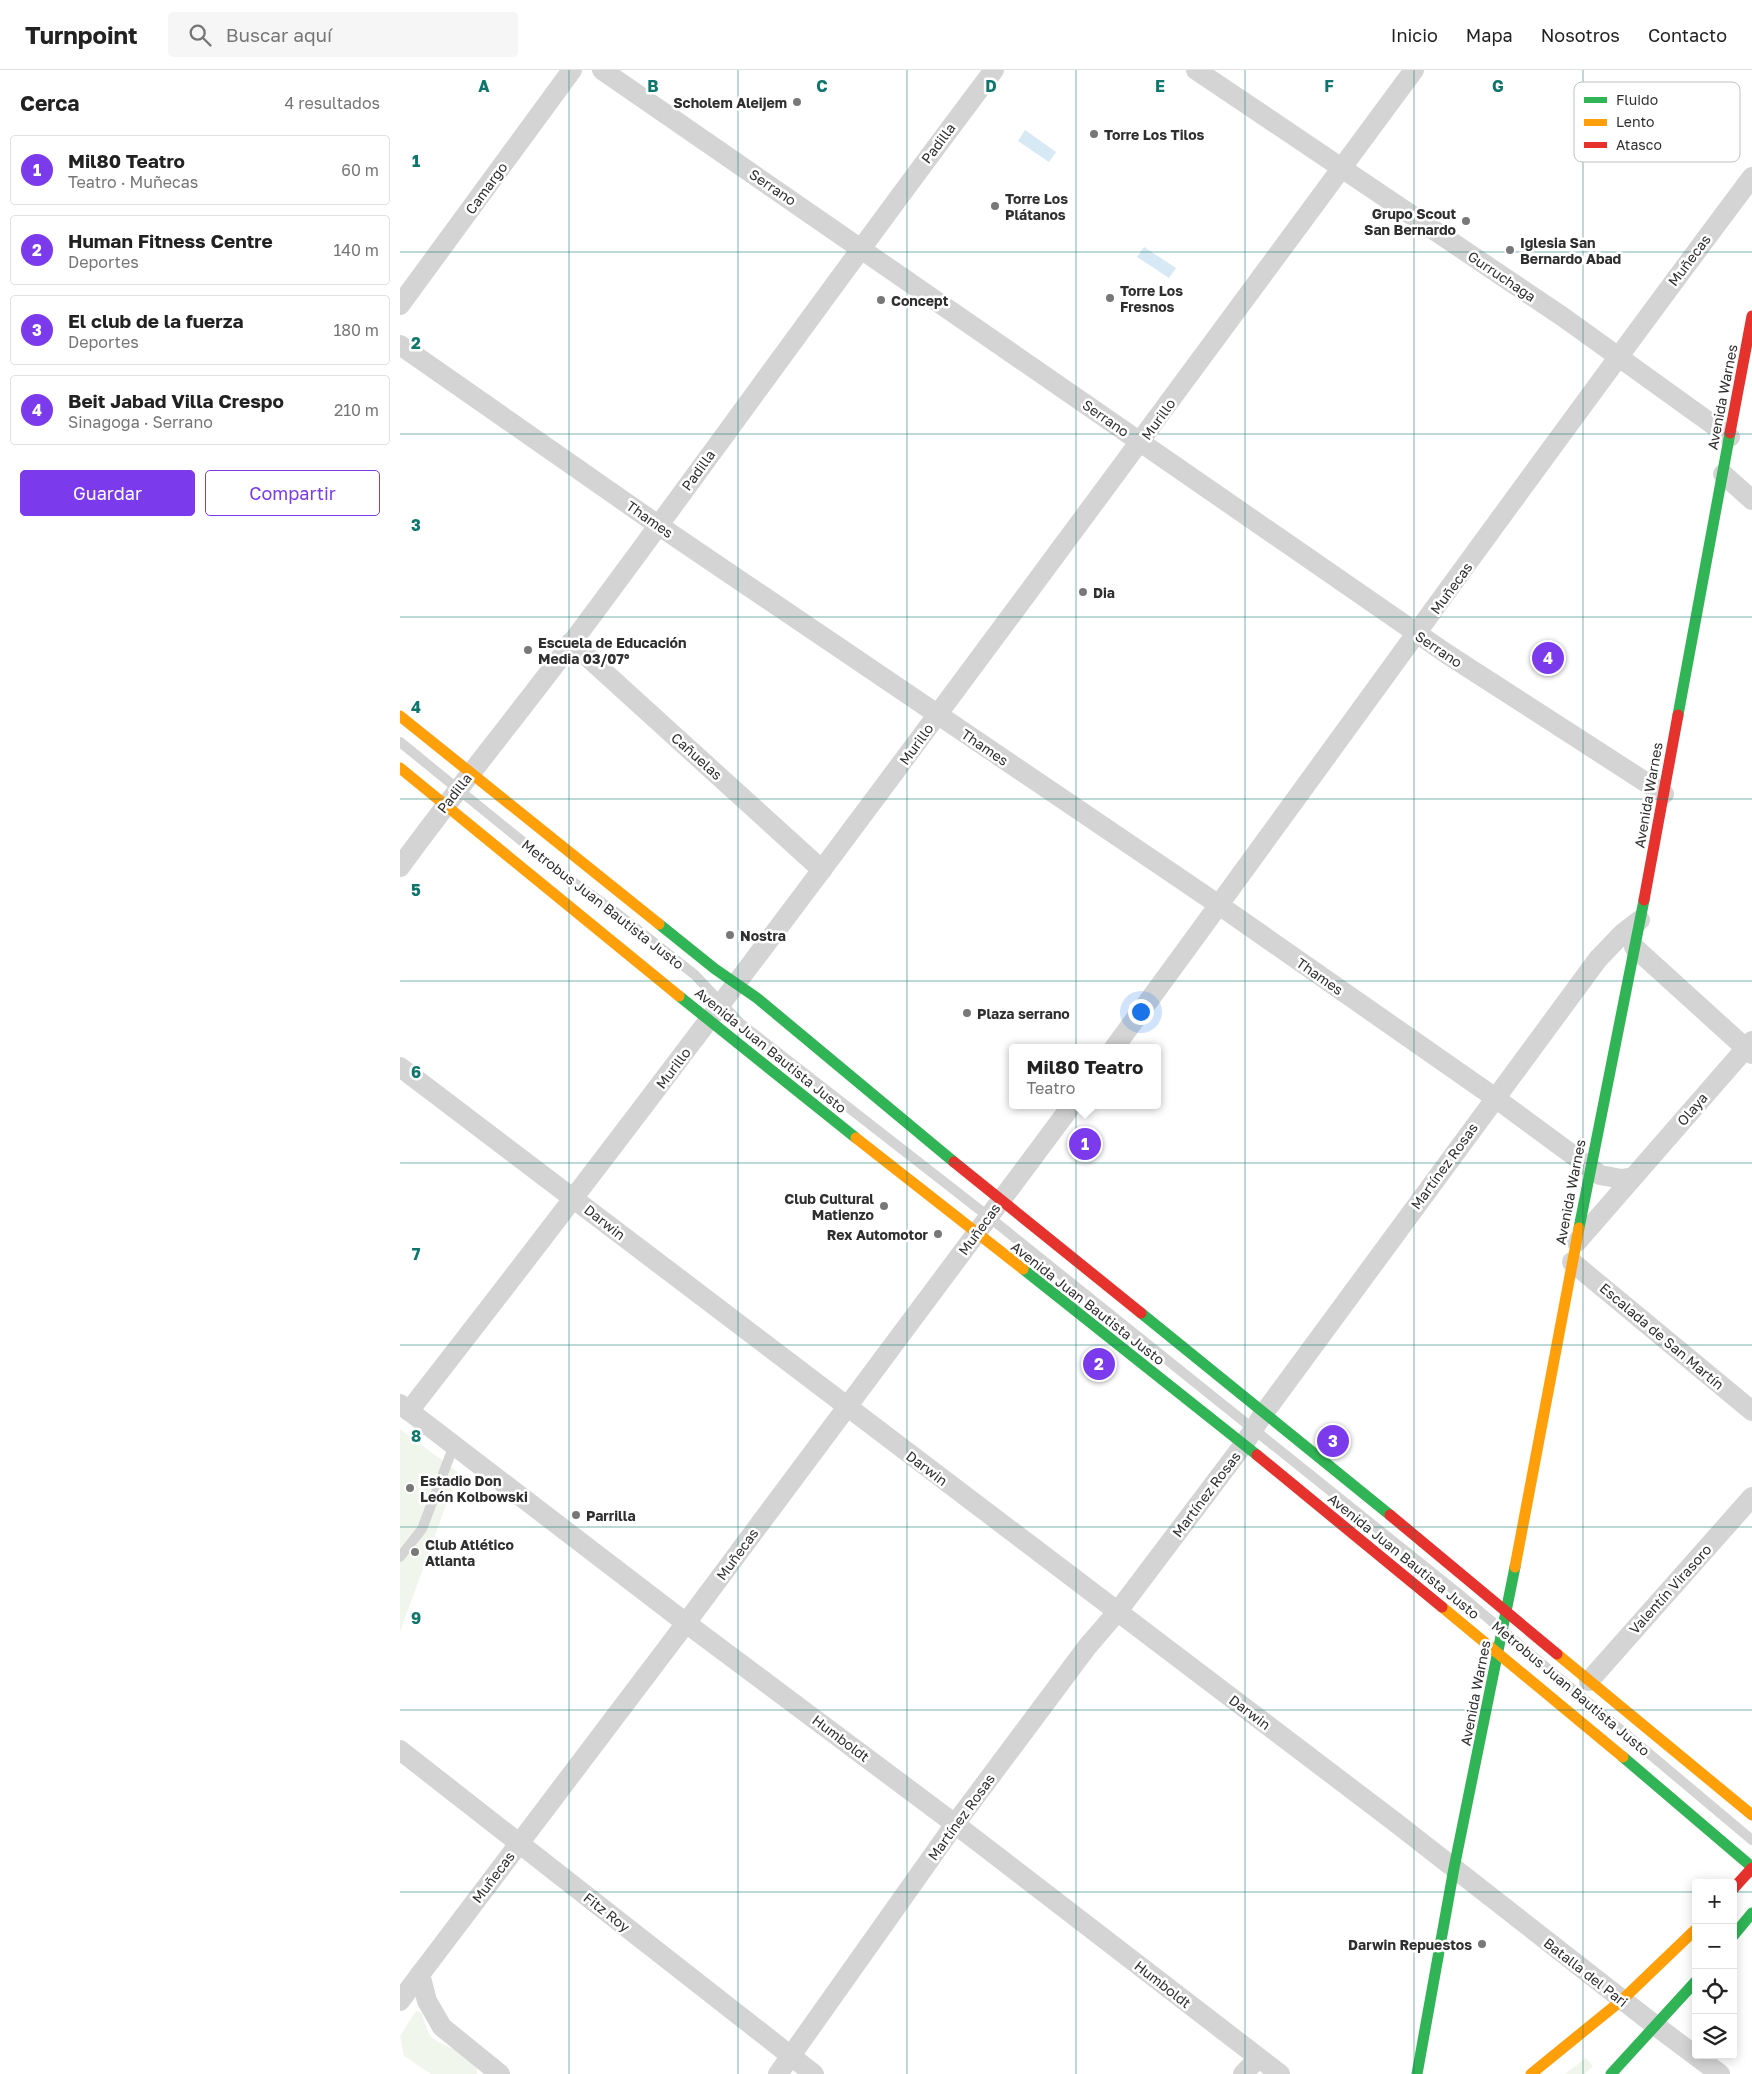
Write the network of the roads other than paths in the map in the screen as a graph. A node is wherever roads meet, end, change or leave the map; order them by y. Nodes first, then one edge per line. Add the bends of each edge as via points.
1 (572, 70) edge
2 (602, 70) edge
3 (994, 70) edge
4 (1196, 70) edge
5 (1414, 70) edge
6 (1341, 169) junction
7 (1752, 177) edge
8 (860, 247) junction
9 (400, 305) edge
10 (1752, 316) edge
11 (400, 345) edge
12 (1618, 357) junction
13 (1730, 437) junction
14 (1141, 442) junction
15 (1723, 474) junction
16 (1752, 500) edge
17 (658, 525) junction
18 (1417, 634) junction
19 (571, 642) junction
20 (936, 715) junction
21 (400, 716) edge
22 (400, 742) edge
23 (400, 768) edge
24 (463, 781) junction
25 (1664, 794) junction
26 (445, 805) junction
27 (400, 867) edge
28 (822, 870) junction
29 (1219, 905) junction
30 (1640, 920) junction
31 (1634, 947) junction
32 (736, 982) junction
33 (721, 1002) junction
34 (708, 1020) junction
35 (1117, 1044) edge
36 (1750, 1048) edge
37 (400, 1067) edge
38 (1494, 1098) junction
39 (1069, 1109) edge
40 (1595, 1143) junction
41 (1569, 1152) junction
42 (1590, 1169) junction
43 (1633, 1177) junction
44 (575, 1199) junction
45 (1000, 1200) junction
46 (989, 1217) junction
47 (976, 1234) junction
48 (1574, 1253) junction
49 (405, 1407) edge
50 (845, 1407) junction
51 (1752, 1411) edge
52 (1254, 1428) junction
53 (454, 1445) junction
54 (1752, 1497) edge
55 (1342, 1499) junction
56 (400, 1557) edge
57 (1118, 1611) junction
58 (1506, 1612) junction
59 (686, 1623) junction
60 (1503, 1629) junction
61 (1498, 1652) junction
62 (1589, 1681) junction
63 (400, 1750) edge
64 (1752, 1814) edge
65 (955, 1824) junction
66 (1752, 1840) edge
67 (519, 1843) junction
68 (1454, 1868) junction
69 (1752, 1868) edge
70 (1737, 1885) edge
71 (1752, 1913) edge
72 (1737, 1931) edge
73 (1692, 1933) edge
74 (1674, 1953) junction
75 (1670, 1970) dead end
76 (420, 1974) junction
77 (1692, 1981) edge
78 (1681, 1982) dead end
79 (1692, 1985) edge
80 (400, 2000) edge
81 (1622, 2000) junction
82 (1656, 2026) junction
83 (791, 2056) junction
84 (1258, 2058) junction
85 (497, 2073) edge
86 (778, 2074) edge
87 (814, 2074) edge
88 (1243, 2074) edge
89 (1280, 2074) edge
90 (1417, 2074) edge
91 (1531, 2074) edge
92 (1611, 2074) edge
93 (1720, 2074) edge

1 - 9 street, Camargo
2 - 8 street, Serrano
3 - 8 street, Padilla
4 - 6 street, Gurruchaga
5 - 6 street, Murillo
6 - 12 street, Gurruchaga
6 - 14 street, Murillo
7 - 12 street, Muñecas
8 - 14 street, Serrano
8 - 17 street, Padilla
10 - 13 main road, Avenida Warnes
11 - 17 street, Thames
12 - 13 street, Gurruchaga
12 - 18 street, Muñecas
13 - 15 main road, Avenida Warnes
14 - 18 street, Serrano
14 - 20 street, Murillo
15 - 16 street
15 - 25 main road, Avenida Warnes
17 - 19 street, Padilla
17 - 20 street, Thames
18 - 25 street, Serrano
18 - 29 street, Muñecas
19 - 24 street, Padilla
19 - 28 street, Cañuelas
20 - 28 street, Murillo
20 - 29 street, Thames
21 - 24 main road, Avenida Juan Bautista Justo
22 - 24 lane, Metrobus Juan Bautista Justo
23 - 26 main road, Avenida Juan Bautista Justo
24 - 26 street, Padilla
24 - 32 main road, Avenida Juan Bautista Justo
24 - 33 lane, Metrobus Juan Bautista Justo via 565,876 665,950
25 - 30 main road, Avenida Warnes
26 - 27 street, Padilla
26 - 34 main road, Avenida Juan Bautista Justo
28 - 32 street, Murillo
29 - 35 street, Muñecas
29 - 38 street, Thames
30 - 31 main road, Avenida Warnes
30 - 38 street, Martínez Rosas via 1598,959
31 - 36 street
31 - 40 main road, Avenida Warnes
32 - 33 street, Murillo
32 - 45 main road, Avenida Juan Bautista Justo
33 - 34 street, Murillo
33 - 46 lane, Metrobus Juan Bautista Justo via 740,1023
34 - 44 street, Murillo
34 - 47 main road, Avenida Juan Bautista Justo
36 - 43 street, Olaya
37 - 44 street, Darwin
38 - 41 street, Thames
38 - 52 street, Martínez Rosas
39 - 45 street, Muñecas
40 - 41 street via 1583,1152
40 - 42 main road, Avenida Warnes
41 - 42 street, Thames
42 - 43 street via 1610,1179
42 - 48 main road, Avenida Warnes
43 - 48 street, Olaya
44 - 49 street, Murillo
44 - 50 street, Darwin
45 - 46 street, Muñecas
45 - 52 main road, Avenida Juan Bautista Justo
46 - 47 street, Muñecas
46 - 52 lane, Metrobus Juan Bautista Justo
47 - 50 street, Muñecas
47 - 52 main road, Avenida Juan Bautista Justo
48 - 51 street, Escalada de San Martín
48 - 58 main road, Avenida Warnes
49 - 53 street, Humboldt
50 - 57 street, Darwin
50 - 59 street, Muñecas
52 - 55 lane, Metrobus Juan Bautista Justo
52 - 55 lane, Metrobus Juan Bautista Justo via 1288,1445
52 - 57 street, Martínez Rosas
52 - 58 main road, Avenida Juan Bautista Justo
52 - 61 main road, Avenida Juan Bautista Justo
53 - 56 lane via 422,1529
53 - 59 street, Humboldt
54 - 62 street, Valentín Virasoro
55 - 60 lane, Metrobus Juan Bautista Justo
57 - 65 street, Martínez Rosas via 1087,1647
57 - 68 street, Darwin
58 - 60 main road, Avenida Warnes
58 - 62 main road, Avenida Juan Bautista Justo
59 - 65 street, Humboldt
59 - 67 street, Muñecas
60 - 61 main road, Avenida Warnes
60 - 66 lane, Metrobus Juan Bautista Justo
61 - 68 main road, Avenida Warnes
61 - 69 main road, Avenida Juan Bautista Justo
62 - 64 main road, Avenida Juan Bautista Justo
63 - 67 street, Fitz Roy
65 - 83 street, Martínez Rosas
65 - 84 street, Humboldt
67 - 76 street, Muñecas
67 - 83 street, Fitz Roy
68 - 81 street, Batalla del Pari
68 - 90 main road, Avenida Warnes
69 - 70 main road
71 - 72 main road
73 - 74 main road
74 - 75 main road
74 - 81 main road
76 - 80 street, Muñecas
76 - 85 street via 427,2002 442,2027
77 - 78 main road
79 - 82 main road
81 - 82 street, Batalla del Pari
81 - 91 main road
82 - 92 main road
82 - 93 street, Batalla del Pari
83 - 86 street, Martínez Rosas
83 - 87 street, Fitz Roy
84 - 88 street
84 - 89 street, Humboldt

